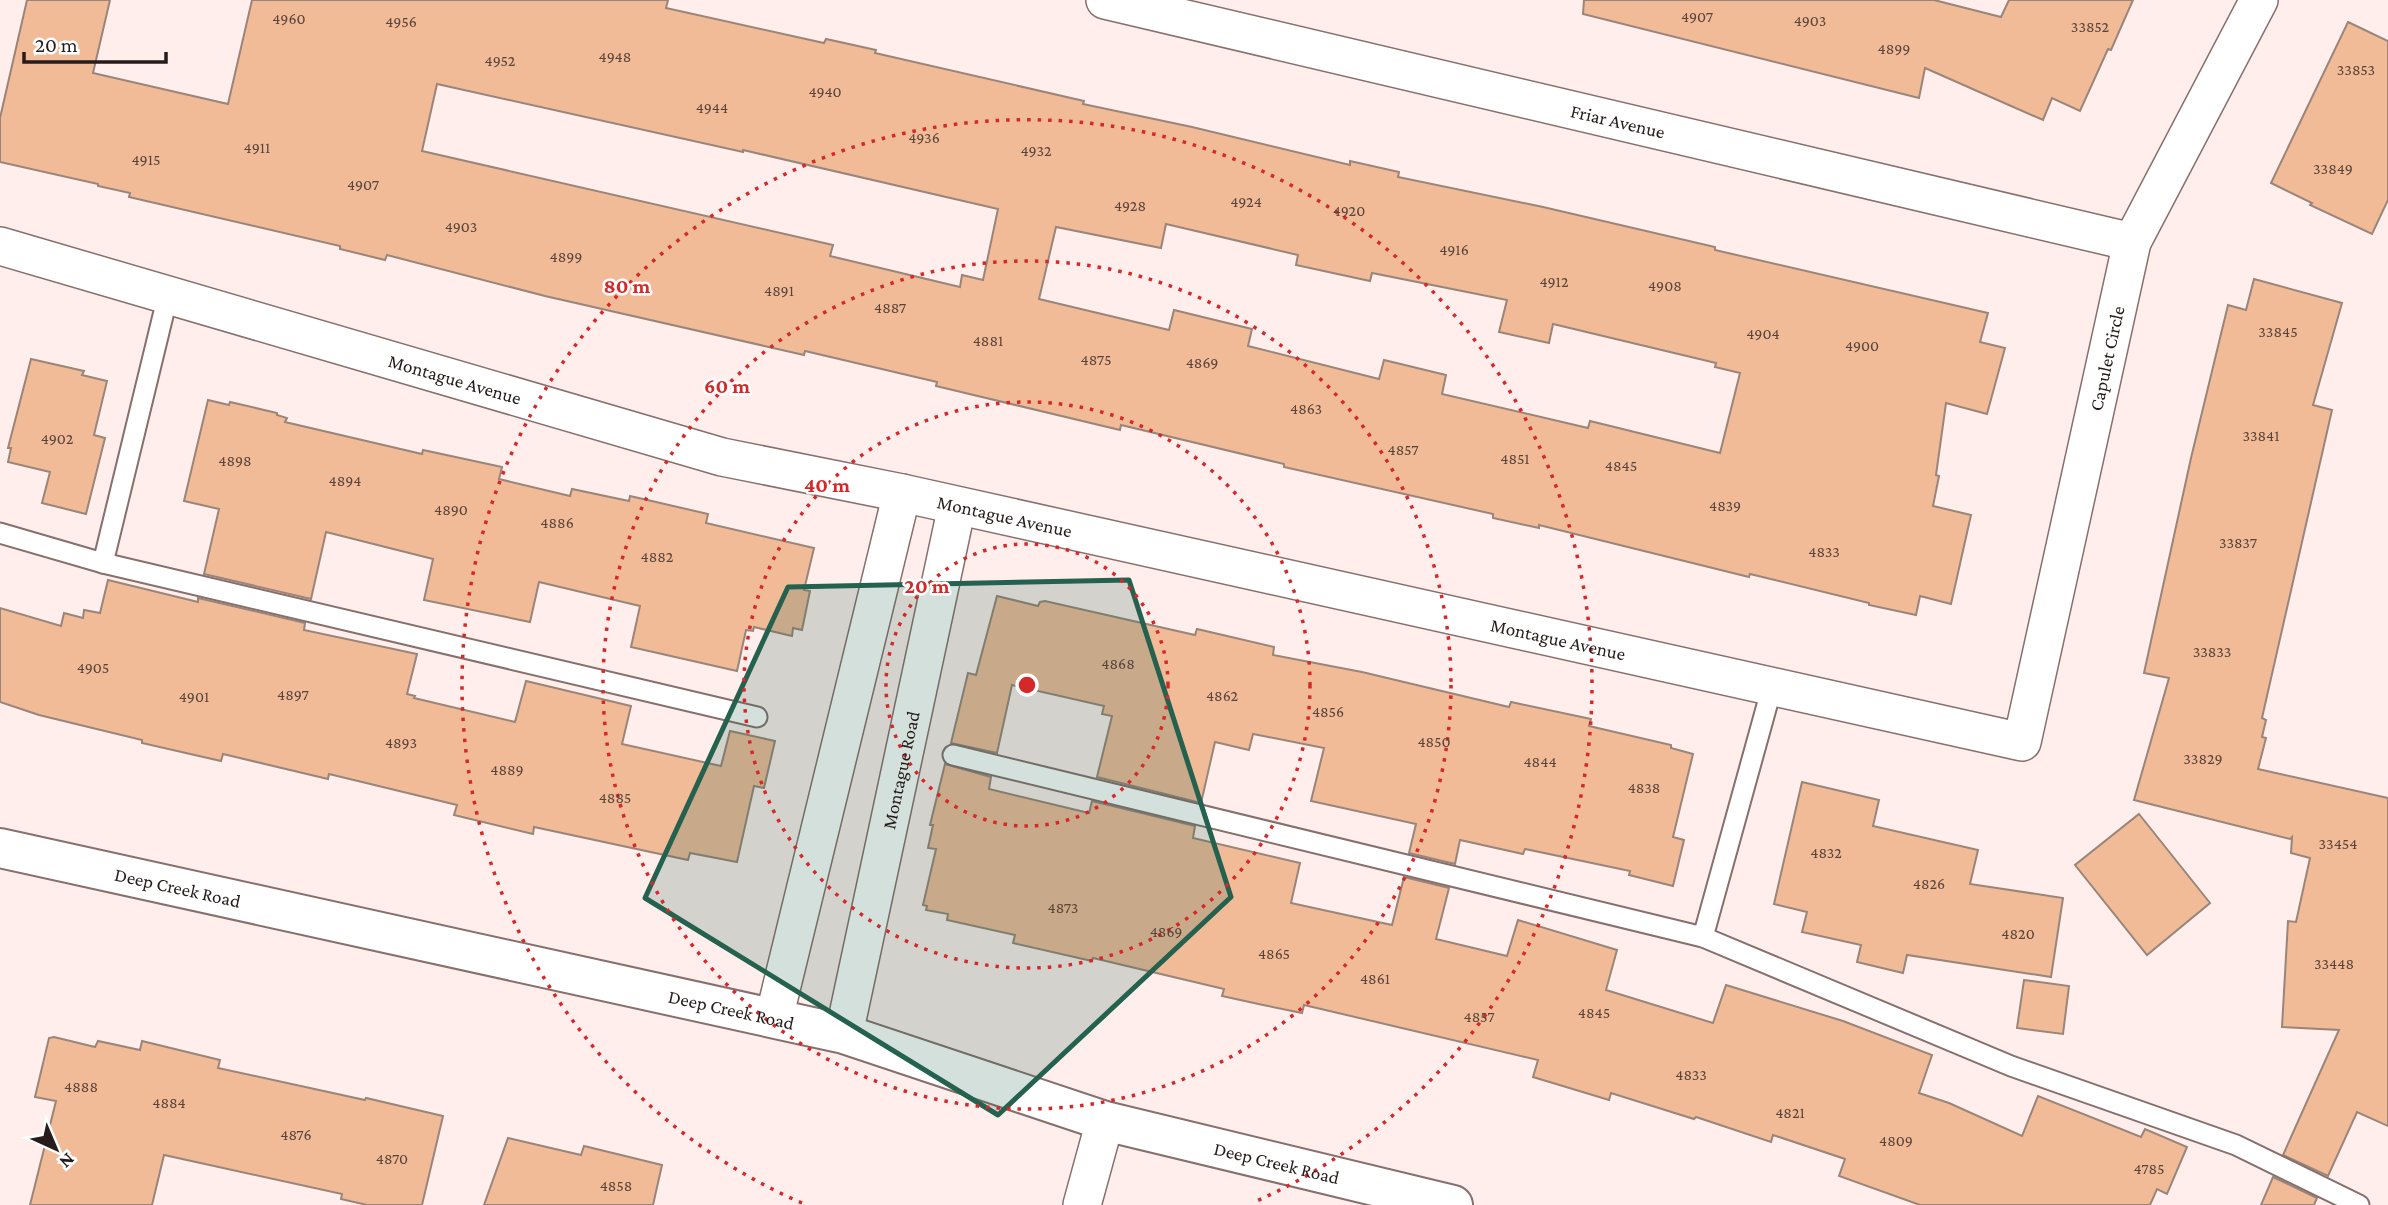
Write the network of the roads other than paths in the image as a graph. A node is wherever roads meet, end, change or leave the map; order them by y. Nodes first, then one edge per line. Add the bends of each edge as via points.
1 (1104, 0) edge
2 (2259, 0) edge
3 (2132, 242) junction
4 (0, 246) edge
5 (168, 295) junction
6 (902, 493) junction
7 (957, 506) junction
8 (0, 533) edge
9 (103, 562) junction
10 (1772, 687) junction
11 (757, 717) dead end
12 (2022, 742) joint
13 (953, 755) dead end
14 (0, 848) edge
15 (1703, 937) junction
16 (774, 1017) junction
17 (844, 1034) junction
18 (1105, 1121) junction
19 (1082, 1205) edge
20 (1453, 1205) edge
21 (2359, 1205) edge

1 - 3 street, Friar Avenue
2 - 3 street, Capulet Circle
3 - 12 street, Capulet Circle
4 - 5 street, Montague Avenue
5 - 6 street, Montague Avenue via 722,457
5 - 9 lane
6 - 7 street, Montague Avenue
6 - 16 street
7 - 10 street, Montague Avenue
7 - 17 street, Montague Road
8 - 9 lane
9 - 11 lane
10 - 12 street, Montague Avenue
10 - 15 lane
13 - 15 lane
14 - 16 street, Deep Creek Road
15 - 21 lane via 2011,1066 2236,1144
16 - 17 street, Deep Creek Road
17 - 18 street, Deep Creek Road
18 - 19 street
18 - 20 street, Deep Creek Road

